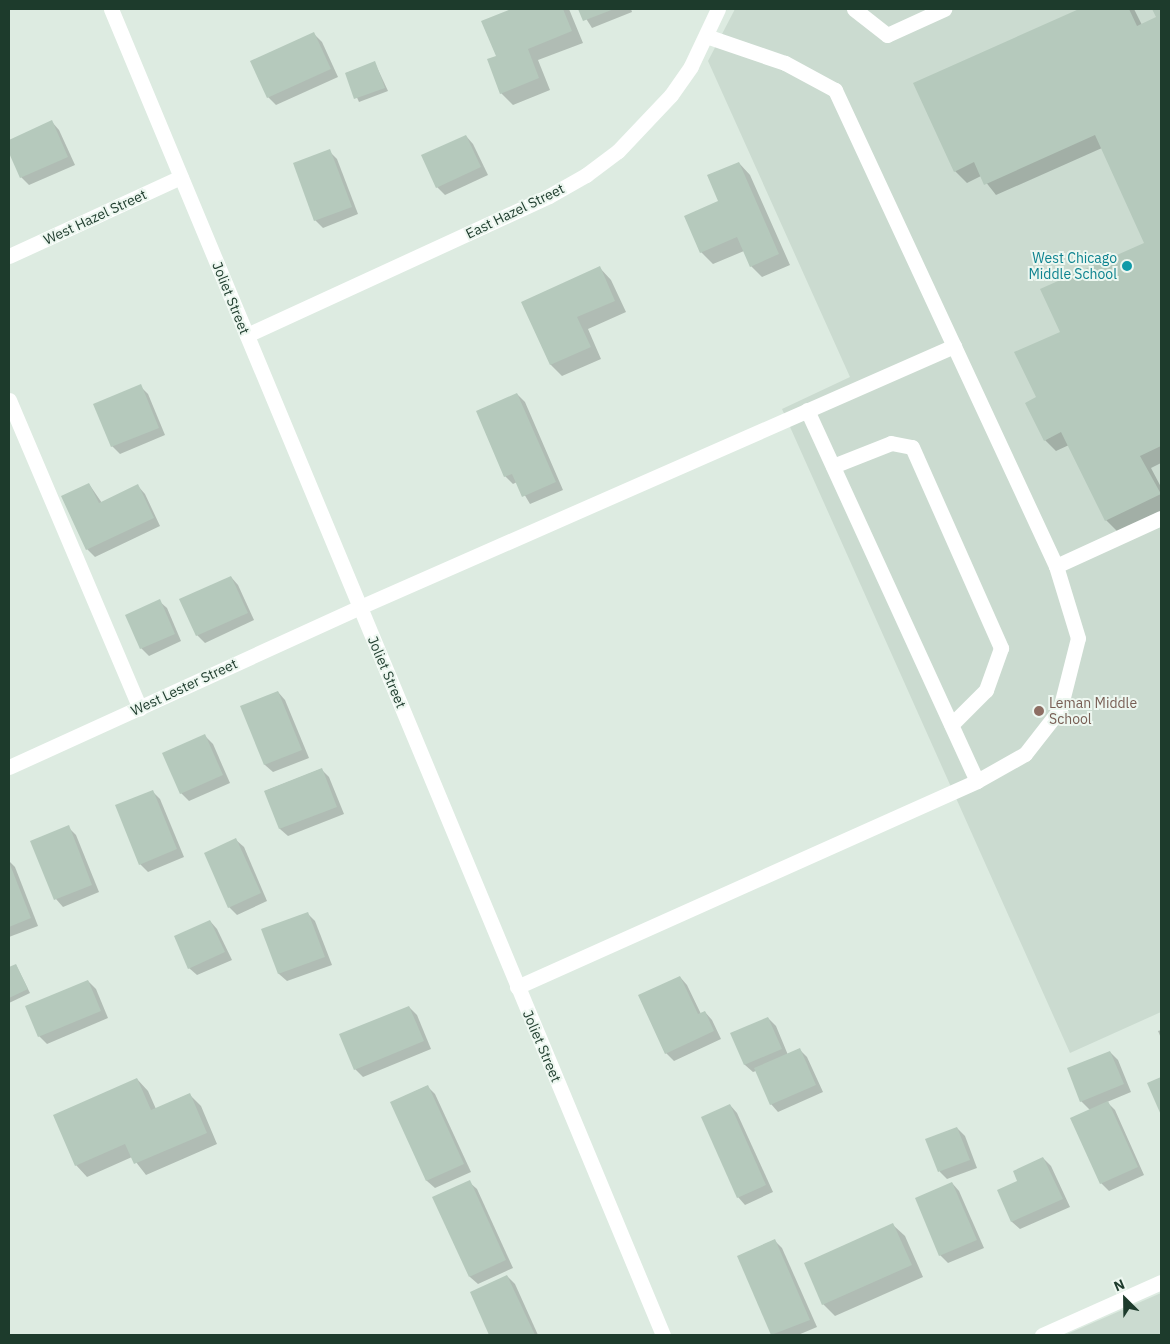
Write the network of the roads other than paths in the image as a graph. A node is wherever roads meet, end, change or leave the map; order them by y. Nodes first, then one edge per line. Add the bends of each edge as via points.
1 (111, 9) edge
2 (718, 9) edge
3 (854, 9) edge
4 (944, 9) edge
5 (706, 36) junction
6 (181, 177) junction
7 (9, 256) edge
8 (247, 335) junction
9 (954, 346) junction
10 (9, 400) edge
11 (807, 410) junction
12 (833, 466) junction
13 (1161, 518) edge
14 (1056, 566) junction
15 (360, 607) junction
16 (140, 708) junction
17 (952, 725) junction
18 (9, 768) edge
19 (977, 781) junction
20 (518, 987) junction
21 (1161, 1282) edge
22 (663, 1335) edge
23 (1042, 1335) edge

1 - 6 street, Joliet Street
2 - 5 street, East Hazel Street
3 - 4 street via 887,35
5 - 8 street, East Hazel Street via 671,95 618,151 586,174 549,196
5 - 9 street via 785,63 835,90
6 - 7 street, West Hazel Street
6 - 8 street, Joliet Street
8 - 15 street, Joliet Street
9 - 11 street, West Lester Street
9 - 14 street
10 - 16 street
11 - 12 street
11 - 15 street, West Lester Street
12 - 17 street
12 - 17 street via 891,443 912,447 1001,648 986,690
13 - 14 street
14 - 19 street via 1078,638 1060,709 1025,754
15 - 16 street, West Lester Street
15 - 20 street, Joliet Street
16 - 18 street, West Lester Street
17 - 19 street
19 - 20 street
20 - 22 street, Joliet Street
21 - 23 street

